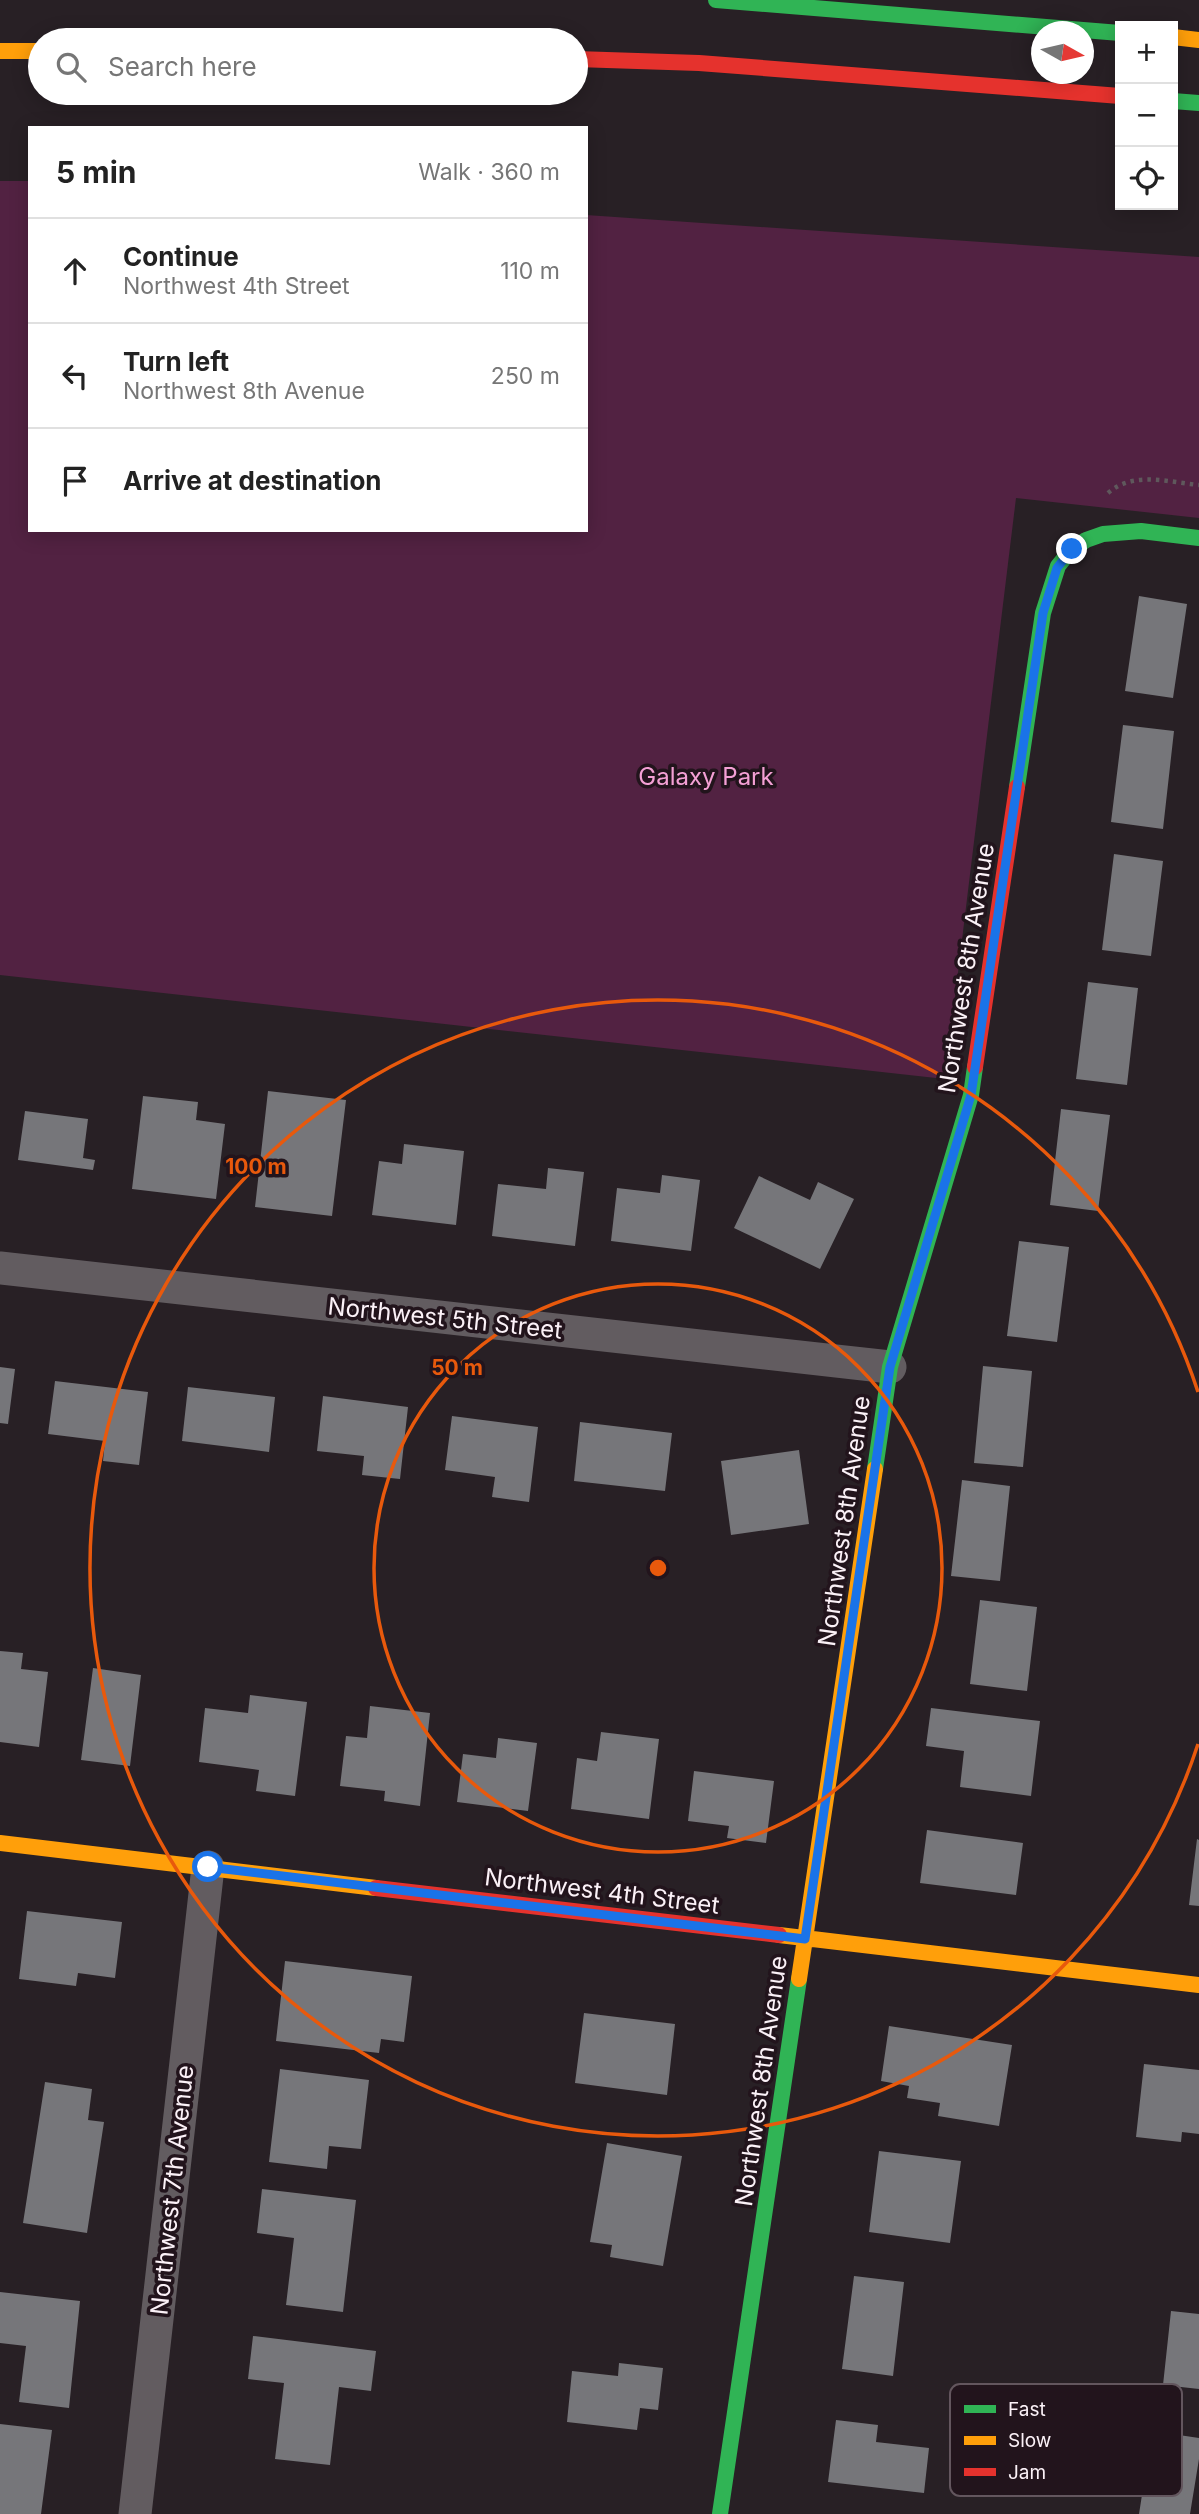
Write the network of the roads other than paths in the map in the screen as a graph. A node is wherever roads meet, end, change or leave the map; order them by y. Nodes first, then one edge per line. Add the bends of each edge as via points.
1 (716, 0) edge
2 (1115, 33) edge
3 (1178, 38) edge
4 (1199, 40) edge
5 (0, 51) edge
6 (28, 51) edge
7 (588, 59) edge
8 (1115, 96) edge
9 (1178, 101) edge
10 (1199, 103) edge
11 (1199, 538) edge
12 (0, 1268) edge
13 (890, 1367) junction
14 (0, 1843) edge
15 (208, 1867) junction
16 (805, 1939) junction
17 (1199, 1985) edge
18 (135, 2514) edge
19 (720, 2514) edge

1 - 2 main road
3 - 4 main road
5 - 6 main road
7 - 8 main road via 712,64
9 - 10 main road
11 - 13 main road, Northwest 8th Avenue via 1126,530 1092,535 1072,549 1057,568 1043,613 971,1095
12 - 13 street, Northwest 5th Street
13 - 16 main road, Northwest 8th Avenue
14 - 15 main road, Northwest 4th Street
15 - 16 main road, Northwest 4th Street
15 - 18 street, Northwest 7th Avenue
16 - 17 main road, Northwest 4th Street
16 - 19 main road, Northwest 8th Avenue

